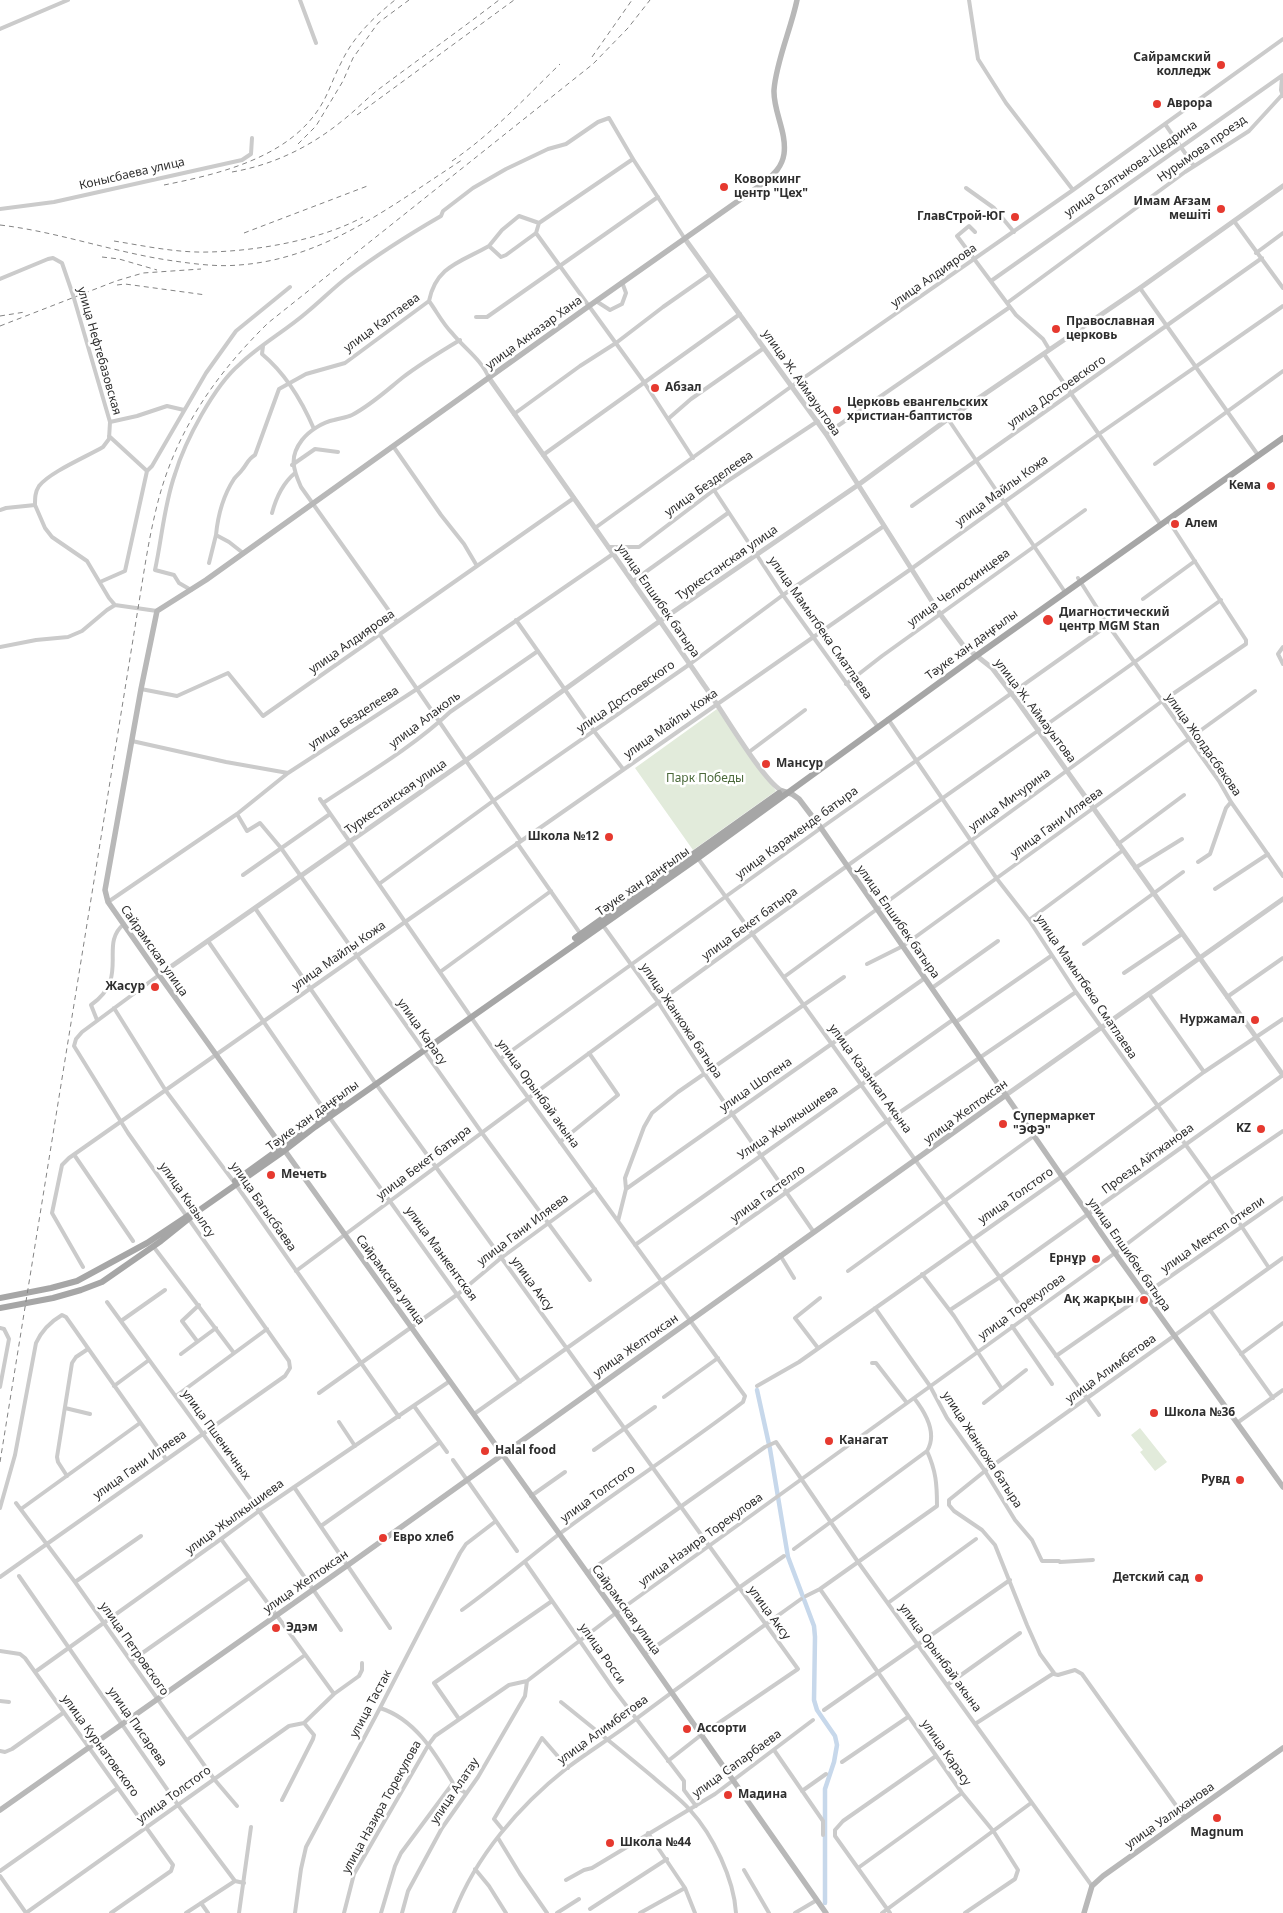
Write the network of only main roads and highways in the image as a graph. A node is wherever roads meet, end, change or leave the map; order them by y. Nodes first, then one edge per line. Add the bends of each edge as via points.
1 (797, 0) edge
2 (1283, 434) edge
3 (1283, 438) edge
4 (1257, 454) junction
5 (1160, 524) junction
6 (157, 611) joint
7 (785, 792) junction
8 (1006, 1095) junction
9 (283, 1149) junction
10 (186, 1218) junction
11 (0, 1298) edge
12 (0, 1308) edge
13 (502, 1454) junction
14 (1283, 1487) edge
15 (1283, 1748) edge
16 (0, 1810) edge
17 (826, 1913) edge
18 (1084, 1913) edge

1 - 6 main road, улица Акназар Хана via 774,90 785,146 777,172 243,554
2 - 4 main road, Тәуке хан даңғылы
3 - 4 main road, Тәуке хан даңғылы
4 - 5 main road, Тәуке хан даңғылы
4 - 5 main road, Тәуке хан даңғылы
5 - 7 main road, Тәуке хан даңғылы
6 - 9 main road, Сайрамская улица via 105,890 108,902
7 - 8 main road, улица Елшибек батыра via 800,799
7 - 9 main road, Тәуке хан даңғылы
8 - 13 main road, улица Желтоксан
8 - 14 main road, улица Елшибек батыра
9 - 10 main road, Тәуке хан даңғылы
9 - 13 main road, Сайрамская улица
10 - 11 main road, Тәуке хан даңғылы via 77,1280
10 - 12 main road, Тәуке хан даңғылы via 102,1282 53,1298
13 - 16 main road, улица Желтоксан
13 - 17 main road, Сайрамская улица
15 - 18 main road, улица Уалиханова via 1103,1876 1092,1886

